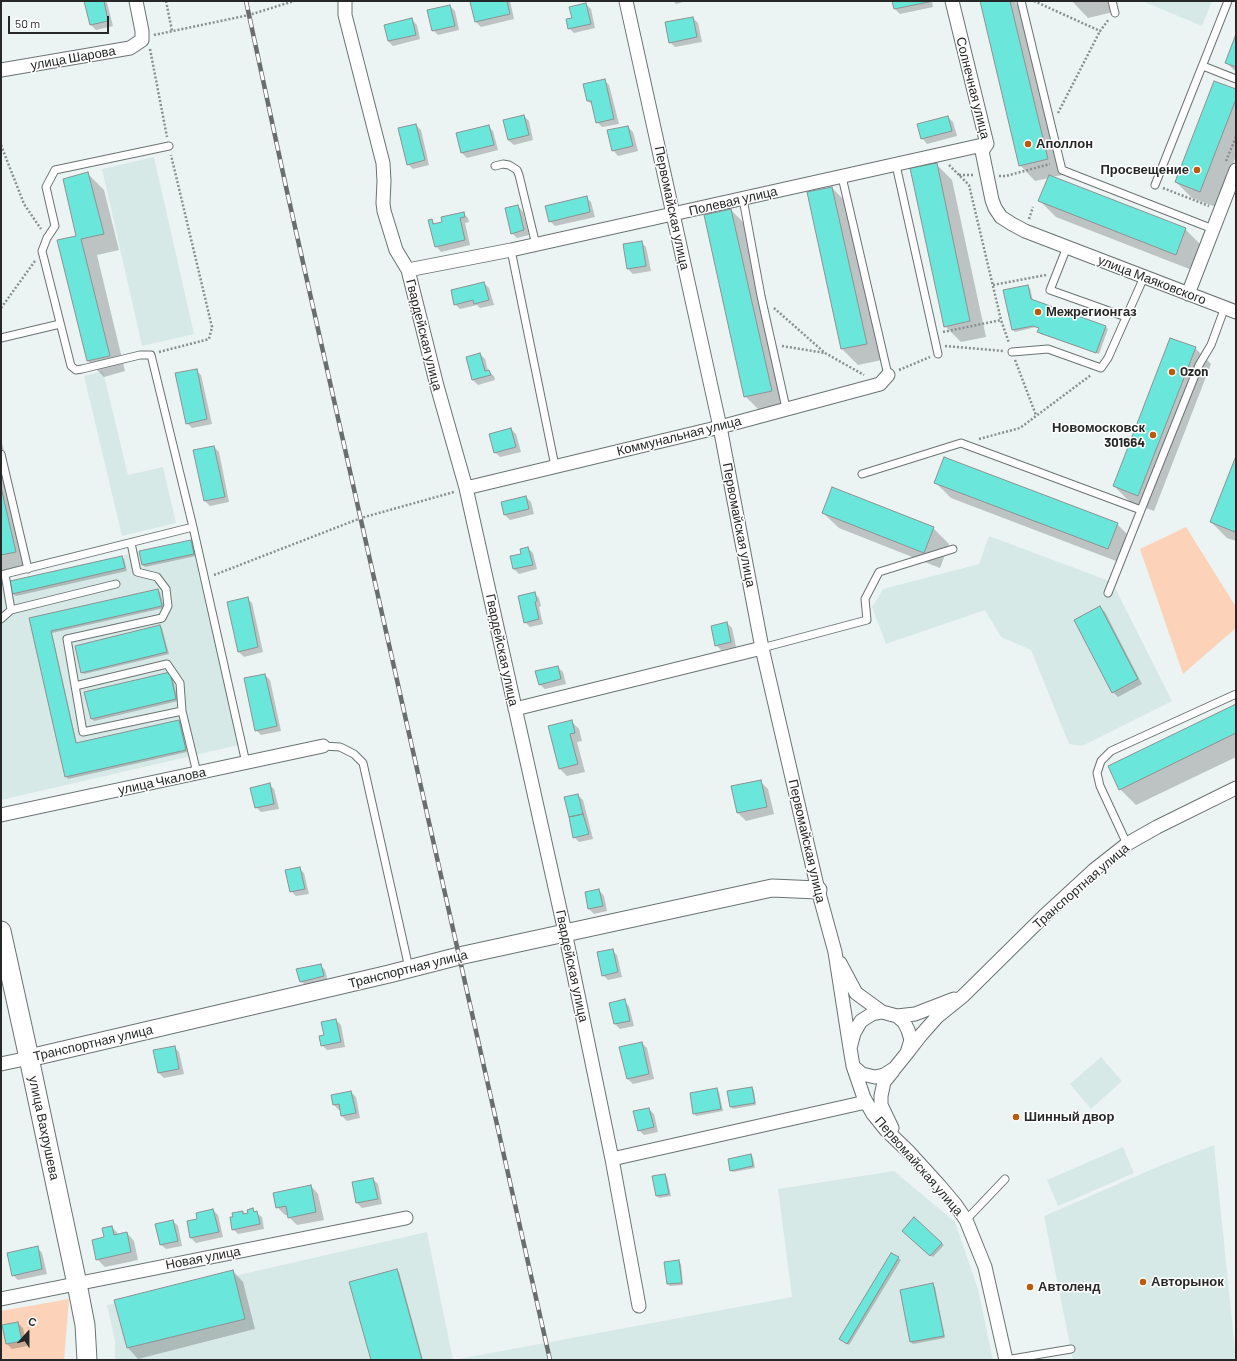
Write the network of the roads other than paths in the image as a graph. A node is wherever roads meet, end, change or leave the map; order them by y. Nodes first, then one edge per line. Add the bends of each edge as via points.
1 (136, 1) edge
2 (345, 1) edge
3 (626, 1) edge
4 (952, 1) edge
5 (1021, 1) edge
6 (1112, 1) edge
7 (1228, 1) edge
8 (1115, 13) road end
9 (1203, 66) junction
10 (1, 70) edge
11 (1236, 79) edge
12 (987, 144) junction
13 (169, 146) road end
14 (896, 165) junction
15 (495, 166) dead end
16 (1236, 170) edge
17 (842, 177) junction
18 (1155, 185) road end
19 (743, 199) junction
20 (673, 214) junction
21 (1213, 229) junction
22 (536, 245) junction
23 (1067, 247) junction
24 (511, 250) junction
25 (408, 270) junction
26 (1144, 277) junction
27 (1188, 294) junction
28 (1230, 310) edge
29 (1126, 317) junction
30 (60, 324) junction
31 (1, 338) edge
32 (1012, 352) road end
33 (938, 354) road end
34 (884, 379) joint
35 (786, 408) junction
36 (720, 427) junction
37 (1, 454) edge
38 (555, 466) junction
39 (862, 474) dead end
40 (466, 488) junction
41 (1141, 510) junction
42 (193, 527) junction
43 (131, 543) junction
44 (953, 549) dead end
45 (28, 568) junction
46 (3, 575) edge
47 (116, 584) dead end
48 (1108, 593) dead end
49 (11, 610) junction
50 (1, 619) edge
51 (762, 648) junction
52 (75, 686) junction
53 (1236, 694) edge
54 (515, 709) junction
55 (182, 711) junction
56 (323, 746) joint
57 (246, 763) junction
58 (197, 773) junction
59 (1236, 788) edge
60 (1, 815) edge
61 (1127, 844) junction
62 (818, 890) junction
63 (1, 931) edge
64 (565, 932) junction
65 (835, 952) junction
66 (410, 968) junction
67 (964, 996) junction
68 (882, 1012) junction
69 (897, 1016) junction
70 (850, 1048) junction
71 (907, 1053) junction
72 (29, 1058) junction
73 (1, 1064) edge
74 (853, 1066) junction
75 (896, 1068) junction
76 (866, 1102) junction
77 (909, 1152) junction
78 (612, 1159) junction
79 (1005, 1179) dead end
80 (406, 1218) dead end
81 (966, 1220) junction
82 (77, 1284) junction
83 (1, 1299) edge
84 (639, 1306) dead end
85 (1071, 1349) dead end
86 (1043, 1357) edge
87 (87, 1360) edge
88 (1006, 1360) edge

1 - 10 street, улица Шарова via 145,39 130,48
2 - 25 street, Гвардейская улица via 345,15 383,163 384,211 396,250
3 - 20 street, Первомайская улица
4 - 12 street, Солнечная улица
5 - 21 lane via 1062,170
6 - 8 lane
7 - 9 lane
9 - 11 lane
9 - 18 lane
12 - 14 street, Полевая улица
12 - 23 street, Солнечная улица via 982,151 995,208 1001,217 1025,231
13 - 30 lane via 54,170 46,187 55,226 42,251
14 - 17 street, Полевая улица
14 - 33 lane
15 - 22 lane via 509,165 517,170
16 - 21 street
17 - 19 street, Полевая улица
17 - 34 lane
19 - 20 street, Полевая улица
19 - 35 lane
20 - 22 street, Полевая улица
20 - 36 street, Первомайская улица
21 - 27 street
22 - 24 street, Полевая улица
23 - 26 street, улица Маяковского
23 - 29 lane via 1050,290
24 - 25 street, Полевая улица
24 - 38 lane
25 - 40 street, Гвардейская улица
26 - 27 street, улица Маяковского
26 - 29 lane
27 - 28 street, улица Маяковского
28 - 41 lane via 1199,365
29 - 32 lane via 1108,358 1100,368 1048,349
30 - 31 lane
30 - 42 lane via 71,366 76,370 140,354 151,355
34 - 35 street, Коммунальная улица
35 - 36 street, Коммунальная улица
36 - 38 street, Коммунальная улица
36 - 51 street, Первомайская улица
37 - 45 lane
38 - 40 street, Коммунальная улица
39 - 41 lane via 961,443
40 - 54 street, Гвардейская улица
41 - 48 lane
42 - 43 lane
42 - 57 lane
43 - 45 lane
43 - 52 lane via 137,572 156,577 166,589 168,606 162,618 67,639
44 - 51 lane via 879,572 865,599 868,620
45 - 46 lane
46 - 49 lane
47 - 49 lane
49 - 50 lane
51 - 54 street
51 - 62 street, Первомайская улица
52 - 55 lane via 167,664 180,683
52 - 55 lane via 83,732
53 - 61 lane via 1111,751 1101,761 1097,773 1100,786
54 - 64 street, Гвардейская улица
55 - 58 lane
56 - 57 street, улица Чкалова
56 - 66 lane via 340,747 364,763
57 - 58 street, улица Чкалова
58 - 60 street, улица Чкалова
59 - 61 street, Транспортная улица via 1156,826
61 - 67 street, Транспортная улица via 1044,916
62 - 64 street, Транспортная улица via 772,888
62 - 65 street, Первомайская улица
63 - 72 main road, улица Вахрушева
64 - 66 street, Транспортная улица
64 - 78 street, Гвардейская улица
65 - 68 street via 856,993
65 - 70 street, Первомайская улица
66 - 72 street, Транспортная улица
67 - 69 street via 915,1014
67 - 71 street, Транспортная улица via 937,1017
68 - 69 street
68 - 70 street via 872,1014 861,1021 854,1032
69 - 71 street via 904,1022 911,1040
70 - 74 street
71 - 75 street
72 - 73 street, Транспортная улица
72 - 82 main road, улица Вахрушева
74 - 75 street via 862,1074 875,1077 884,1076
74 - 76 street, Первомайская улица
75 - 77 street via 884,1082 881,1105
76 - 77 street, Первомайская улица via 886,1130
76 - 78 street
77 - 81 street, Первомайская улица
78 - 84 street, Гвардейская улица
79 - 81 lane
80 - 82 street, Новая улица
81 - 88 street, Первомайская улица via 985,1267
82 - 83 street, Новая улица
82 - 87 main road, улица Вахрушева
85 - 86 lane
86 - 88 lane

